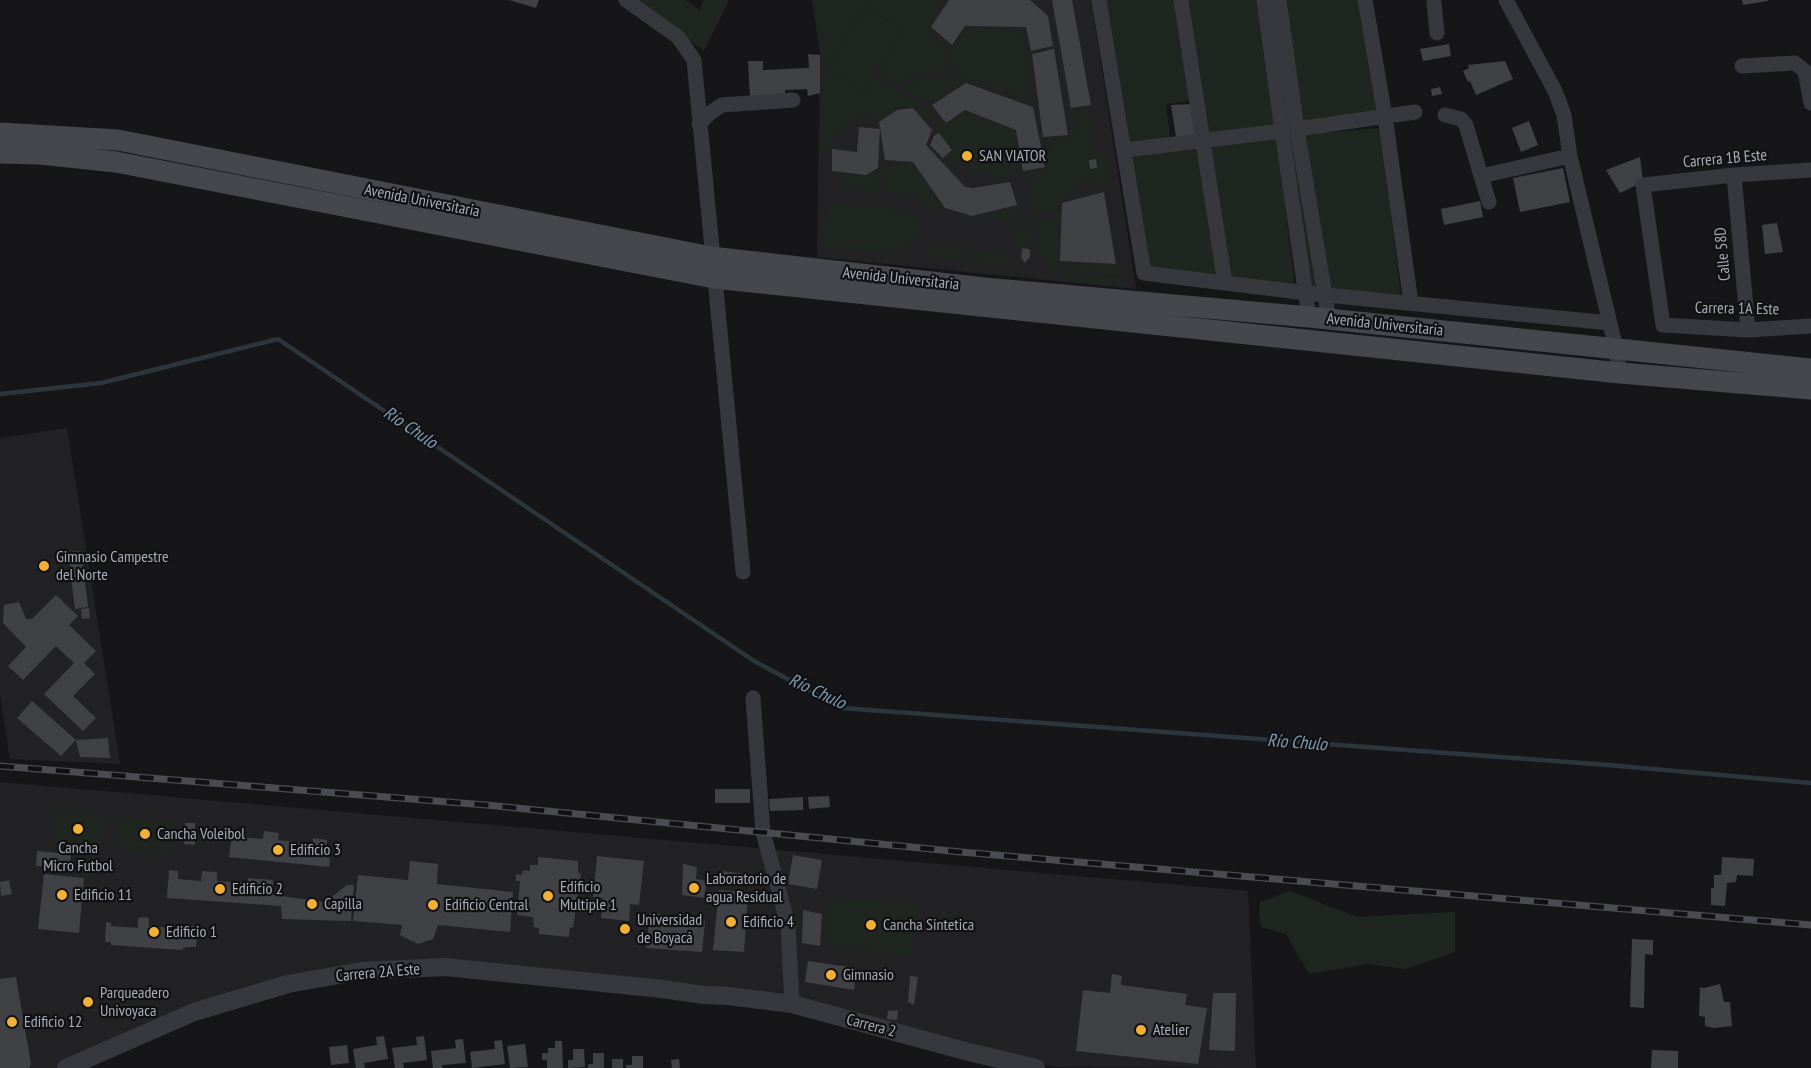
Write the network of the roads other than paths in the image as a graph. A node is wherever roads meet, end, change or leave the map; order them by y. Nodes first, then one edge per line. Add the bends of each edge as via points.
1 (627, 0) edge
2 (1100, 0) edge
3 (1181, 0) edge
4 (1264, 0) edge
5 (1279, 0) edge
6 (1365, 0) edge
7 (1506, 0) edge
8 (1436, 1) edge
9 (1437, 33) dead end
10 (1742, 66) dead end
11 (794, 100) dead end
12 (1811, 104) edge
13 (1415, 111) dead end
14 (1445, 115) dead end
15 (1385, 116) junction
16 (699, 124) junction
17 (1289, 130) junction
18 (0, 133) edge
19 (1204, 141) junction
20 (1125, 150) junction
21 (0, 153) edge
22 (1570, 156) junction
23 (1811, 170) edge
24 (1734, 174) junction
25 (1481, 176) junction
26 (1489, 202) dead end
27 (711, 257) junction
28 (714, 278) junction
29 (1225, 283) junction
30 (1306, 293) junction
31 (1325, 295) junction
32 (1411, 303) junction
33 (1319, 318) junction
34 (1610, 323) junction
35 (1663, 325) joint
36 (1811, 326) edge
37 (1748, 330) junction
38 (1616, 349) junction
39 (1811, 369) edge
40 (1620, 373) junction
41 (1811, 389) edge
42 (742, 572) dead end
43 (753, 698) dead end
44 (705, 995) joint
45 (792, 1004) junction
46 (66, 1068) edge
47 (1036, 1068) edge

1 - 16 street via 678,37 694,60
2 - 20 street
3 - 19 street
4 - 17 street
5 - 17 street
6 - 15 street
7 - 22 street via 1556,92
8 - 9 street
10 - 12 street via 1795,63 1805,71
11 - 16 street via 722,105
13 - 15 street
14 - 25 street via 1461,119 1466,125
15 - 17 street
15 - 32 street
16 - 27 street
17 - 19 street
17 - 30 street
17 - 31 street
18 - 27 main road, Avenida Universitaria via 118,140
19 - 20 street
19 - 29 street
20 - 29 street via 1144,273
21 - 28 main road, Avenida Universitaria via 116,162
22 - 25 street
22 - 34 street
23 - 24 street, Carrera 1B Este
24 - 35 street, Carrera 1B Este via 1643,186
24 - 37 street, Calle 58D
25 - 26 street
27 - 28 street
27 - 33 main road, Avenida Universitaria via 984,288
28 - 40 main road, Avenida Universitaria
28 - 42 street
29 - 30 street
30 - 31 street
30 - 33 street
31 - 32 street
31 - 33 street
32 - 34 street
33 - 38 main road, Avenida Universitaria
34 - 38 street
35 - 37 street, Carrera 1A Este
36 - 37 street, Carrera 1A Este
38 - 39 main road, Avenida Universitaria
38 - 40 street
40 - 41 main road, Avenida Universitaria
43 - 45 street via 763,832 788,925
44 - 45 street, Carrera 2
44 - 46 street, Carrera 2A Este via 445,967 361,971 288,984 194,1012
45 - 47 street, Carrera 2

